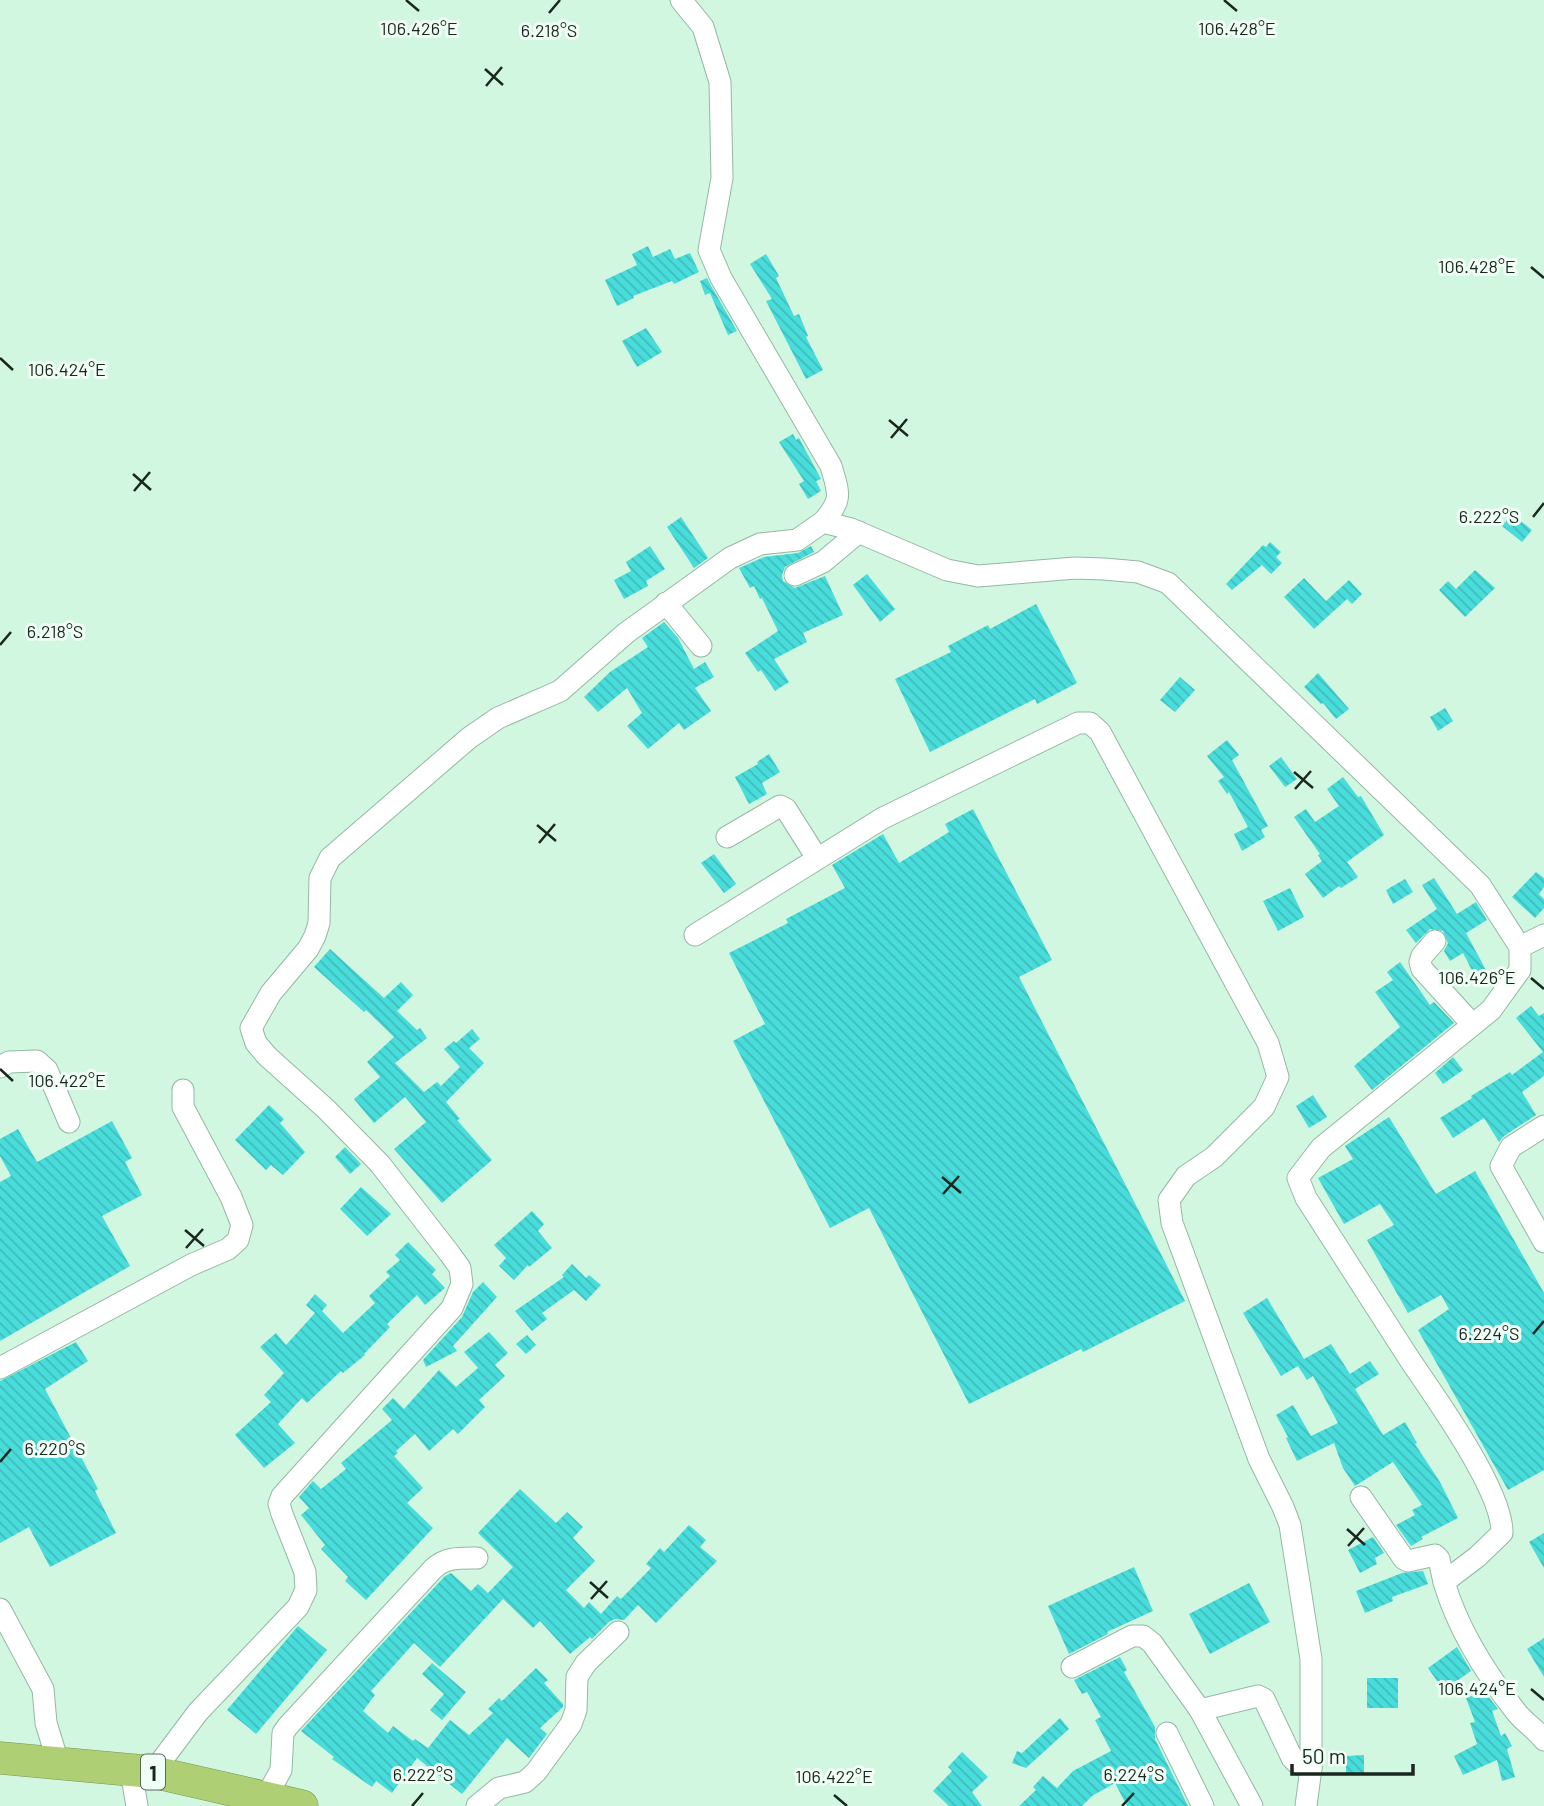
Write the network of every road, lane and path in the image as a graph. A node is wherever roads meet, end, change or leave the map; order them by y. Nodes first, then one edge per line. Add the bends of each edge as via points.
1 (681, 0) edge
2 (823, 522) junction
3 (859, 532) junction
4 (794, 575) dead end
5 (666, 603) junction
6 (701, 646) dead end
7 (727, 837) dead end
8 (817, 858) junction
9 (695, 934) dead end
10 (1544, 935) edge
11 (1435, 942) dead end
12 (1520, 947) junction
13 (1472, 1024) junction
14 (0, 1067) edge
15 (183, 1090) dead end
16 (69, 1122) dead end
17 (1544, 1126) edge
18 (1544, 1242) edge
19 (0, 1368) edge
20 (1361, 1497) dead end
21 (477, 1558) dead end
22 (1444, 1581) junction
23 (0, 1609) edge
24 (618, 1632) dead end
25 (1072, 1667) dead end
26 (1200, 1710) junction
27 (1167, 1733) dead end
28 (1544, 1740) edge
29 (0, 1758) edge
30 (58, 1762) junction
31 (1311, 1768) junction
32 (142, 1772) junction
33 (265, 1799) junction
34 (137, 1806) edge
35 (302, 1806) edge
36 (477, 1806) edge
37 (1203, 1806) edge
38 (1252, 1806) edge
39 (1306, 1806) edge

1 - 2 street via 703,27 720,82 722,178 709,250 831,466 839,495 836,508
2 - 3 street
2 - 5 street via 797,540 760,544 730,558
3 - 4 street via 823,562
3 - 12 street via 947,570 978,576 1104,569 1138,572 1168,583 1480,885
5 - 6 street
5 - 32 street via 560,691 498,718 469,738 330,858 320,878 315,936 271,993 251,1028 267,1056 326,1109 393,1180 460,1268 462,1284 452,1308 282,1496 279,1504 305,1573 306,1590 298,1607
7 - 8 street via 780,806
8 - 9 street
8 - 31 street via 883,818 1077,723 1090,723 1100,732 1268,1043 1278,1077 1264,1107 1214,1157 1186,1175 1169,1200 1172,1223 1259,1459 1290,1525 1311,1659
10 - 12 street
11 - 13 street via 1422,956 1422,969
12 - 13 street via 1520,970 1491,1010
13 - 22 street via 1321,1148 1298,1178 1306,1198 1490,1486 1503,1533
14 - 16 street via 37,1061 47,1070
15 - 19 street via 183,1107 242,1224 238,1240
17 - 18 street via 1511,1147 1500,1166
20 - 22 street via 1404,1559 1435,1555
21 - 33 street via 441,1561 288,1726 283,1733 281,1770
22 - 28 street via 1462,1629 1490,1677
23 - 30 street via 43,1689 46,1723
24 - 36 street via 577,1677 571,1724 536,1772 525,1783 499,1788
25 - 26 street via 1132,1636 1143,1636
26 - 31 street via 1258,1696 1264,1699 1293,1758
26 - 38 street
27 - 37 street
29 - 30 highway, 1
30 - 32 highway, 1
31 - 39 street
32 - 33 highway, 1
32 - 34 street
33 - 35 highway, 1

